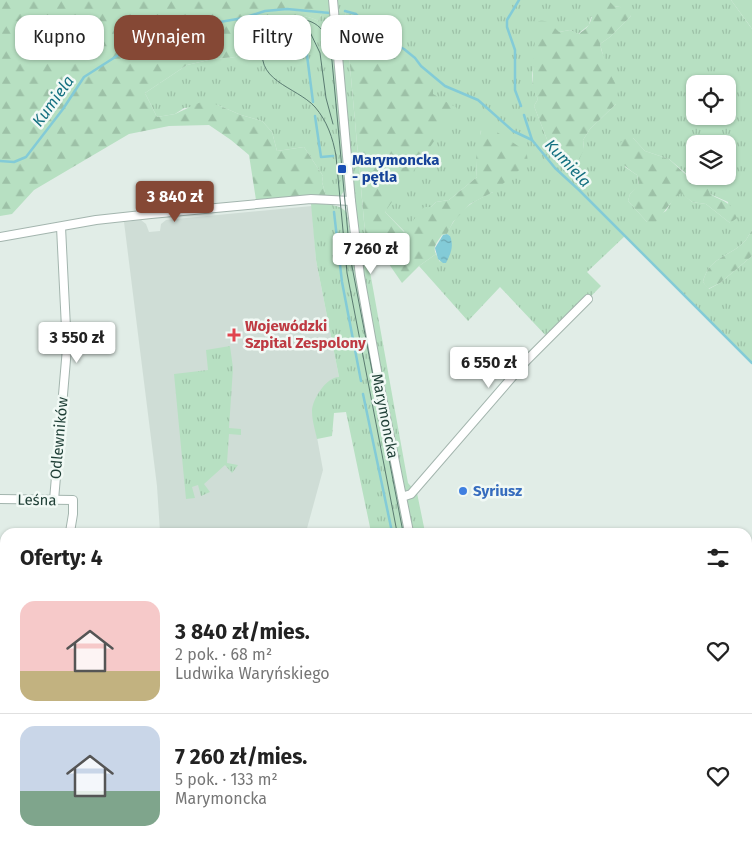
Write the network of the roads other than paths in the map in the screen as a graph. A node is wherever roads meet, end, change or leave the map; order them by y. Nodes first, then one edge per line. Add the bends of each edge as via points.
1 (333, 2) edge
2 (351, 201) junction
3 (61, 226) junction
4 (0, 236) edge
5 (588, 299) dead end
6 (402, 497) junction
7 (0, 499) edge
8 (54, 500) junction
9 (71, 528) edge
10 (408, 528) edge

1 - 2 street, Marymoncka
2 - 3 street via 311,199
2 - 6 street, Marymoncka via 365,306
3 - 4 street
3 - 8 street, Odlewników via 67,348
5 - 6 street via 528,360 411,494
6 - 10 street, Marymoncka
7 - 8 street, Leśna
8 - 9 street, Leśna via 73,500

